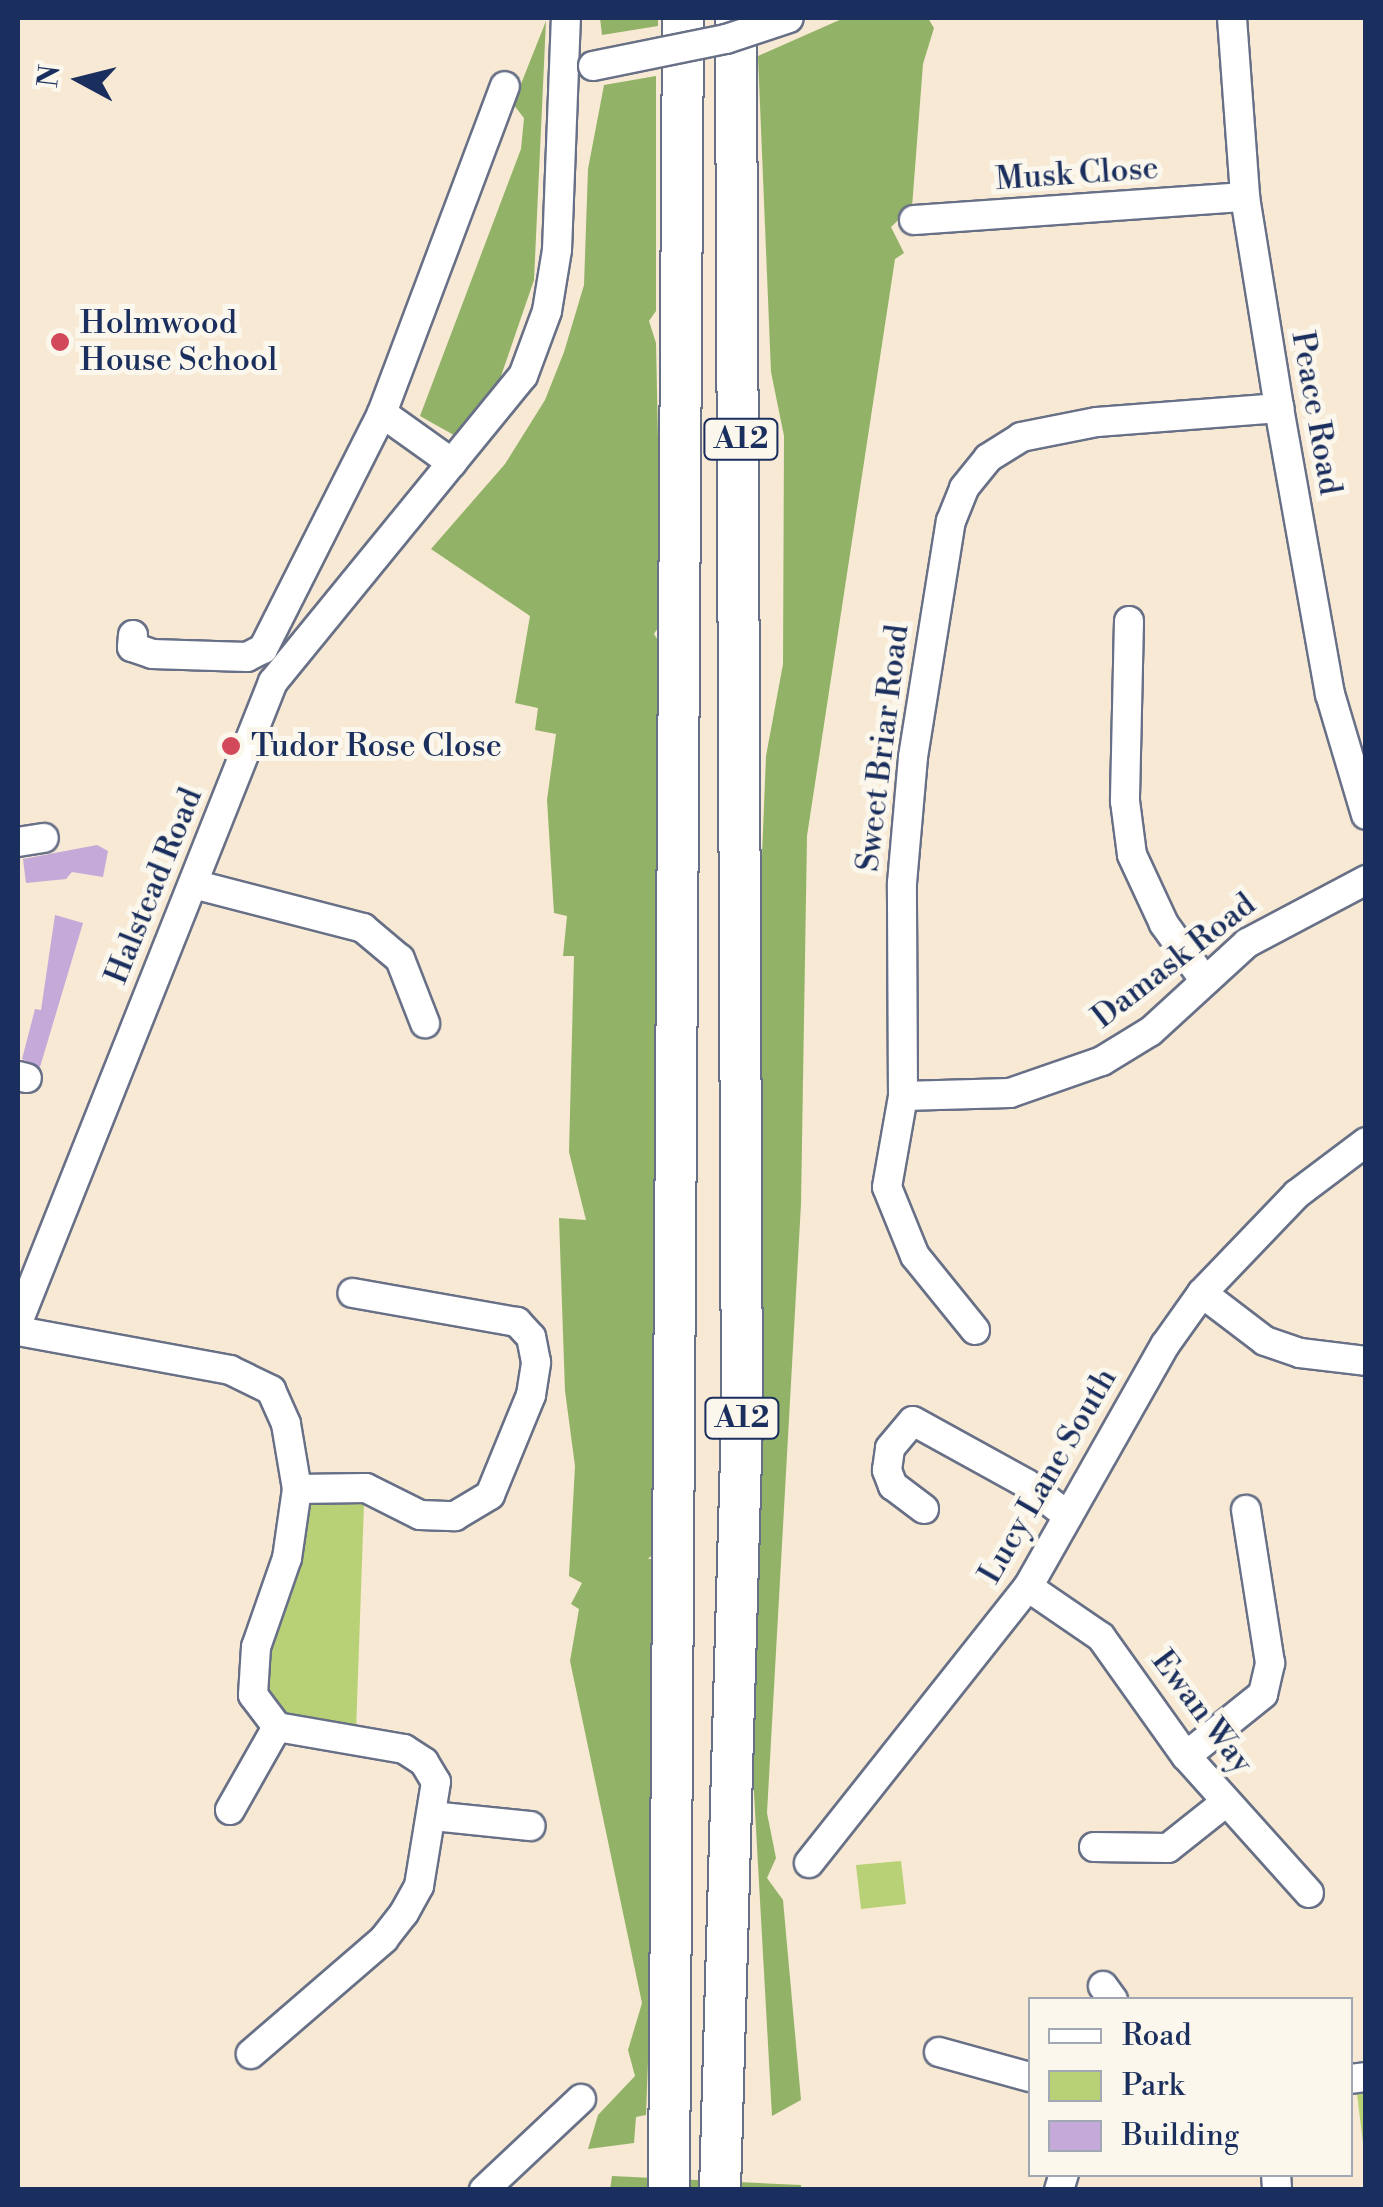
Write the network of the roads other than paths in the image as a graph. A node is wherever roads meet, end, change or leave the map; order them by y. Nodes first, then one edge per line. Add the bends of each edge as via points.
1 (566, 18) edge
2 (683, 18) edge
3 (736, 18) edge
4 (789, 18) edge
5 (1232, 18) edge
6 (580, 68) junction
7 (505, 86) dead end
8 (1245, 197) junction
9 (914, 220) dead end
10 (1280, 408) junction
11 (382, 413) junction
12 (452, 463) junction
13 (1129, 622) dead end
14 (134, 635) dead end
15 (1366, 814) edge
16 (1366, 880) edge
17 (193, 884) junction
18 (1205, 981) junction
19 (426, 1023) dead end
20 (903, 1096) junction
21 (1366, 1142) edge
22 (1202, 1292) junction
23 (354, 1293) dead end
24 (18, 1322) edge
25 (974, 1330) dead end
26 (18, 1331) edge
27 (1366, 1361) edge
28 (297, 1490) junction
29 (924, 1509) dead end
30 (1246, 1510) dead end
31 (1068, 1516) junction
32 (1028, 1587) junction
33 (276, 1728) junction
34 (1186, 1756) junction
35 (1226, 1802) junction
36 (230, 1810) dead end
37 (433, 1816) junction
38 (530, 1826) dead end
39 (1094, 1848) dead end
40 (808, 1863) dead end
41 (1309, 1893) dead end
42 (673, 1923) junction
43 (728, 1975) junction
44 (940, 2052) dead end
45 (251, 2054) dead end
46 (1028, 2076) edge
47 (580, 2099) dead end
48 (484, 2190) edge
49 (644, 2190) edge
50 (669, 2190) edge
51 (720, 2190) edge
52 (748, 2190) edge

1 - 6 street, Halstead Road
2 - 42 highway, A12
3 - 43 highway, A12 via 742,1420
4 - 6 street, bridge via 726,39
5 - 8 street, Peace Road
6 - 12 street, Halstead Road via 548,311 523,376
7 - 11 street
8 - 9 street, Musk Close
8 - 10 street, Peace Road
10 - 15 street, Peace Road via 1330,694
10 - 20 street, Sweet Briar Road via 1048,430 1021,437 988,458 964,488 948,536 912,757 902,883
11 - 12 street
11 - 14 street via 264,648 247,656 152,654 132,647
12 - 17 street, Halstead Road via 273,682
13 - 18 street via 1125,801 1132,855 1164,924
16 - 18 street, Damask Road via 1290,915
17 - 19 street via 363,928 400,959
17 - 24 street, Halstead Road
18 - 20 street, Damask Road via 1152,1031 1102,1062 1044,1085 1010,1093
20 - 25 street, Sweet Briar Road via 887,1187 916,1256
21 - 22 street, Lucy Lane South via 1297,1194
22 - 27 street via 1264,1341
22 - 31 street, Lucy Lane South
23 - 28 street via 518,1322 536,1362 531,1395 490,1495 455,1516 420,1515 366,1488
26 - 28 street via 254,1378 270,1390 286,1424
28 - 33 street via 287,1558 251,1674 253,1695
29 - 31 street via 893,1486 887,1470 906,1413 1027,1484
30 - 34 street via 1270,1663 1262,1694
31 - 32 street, Lucy Lane South
32 - 34 street, Ewan Way via 1101,1637
32 - 40 street, Lucy Lane South
33 - 36 street
33 - 37 street via 404,1749 424,1762 436,1782
34 - 35 street, Ewan Way
35 - 39 street via 1168,1848
35 - 41 street, Ewan Way
37 - 38 street
37 - 45 street via 419,1886 404,1914
42 - 49 highway, A12
42 - 50 highway, A12
43 - 51 highway, A12
43 - 52 highway, A12
44 - 46 street
47 - 48 street

